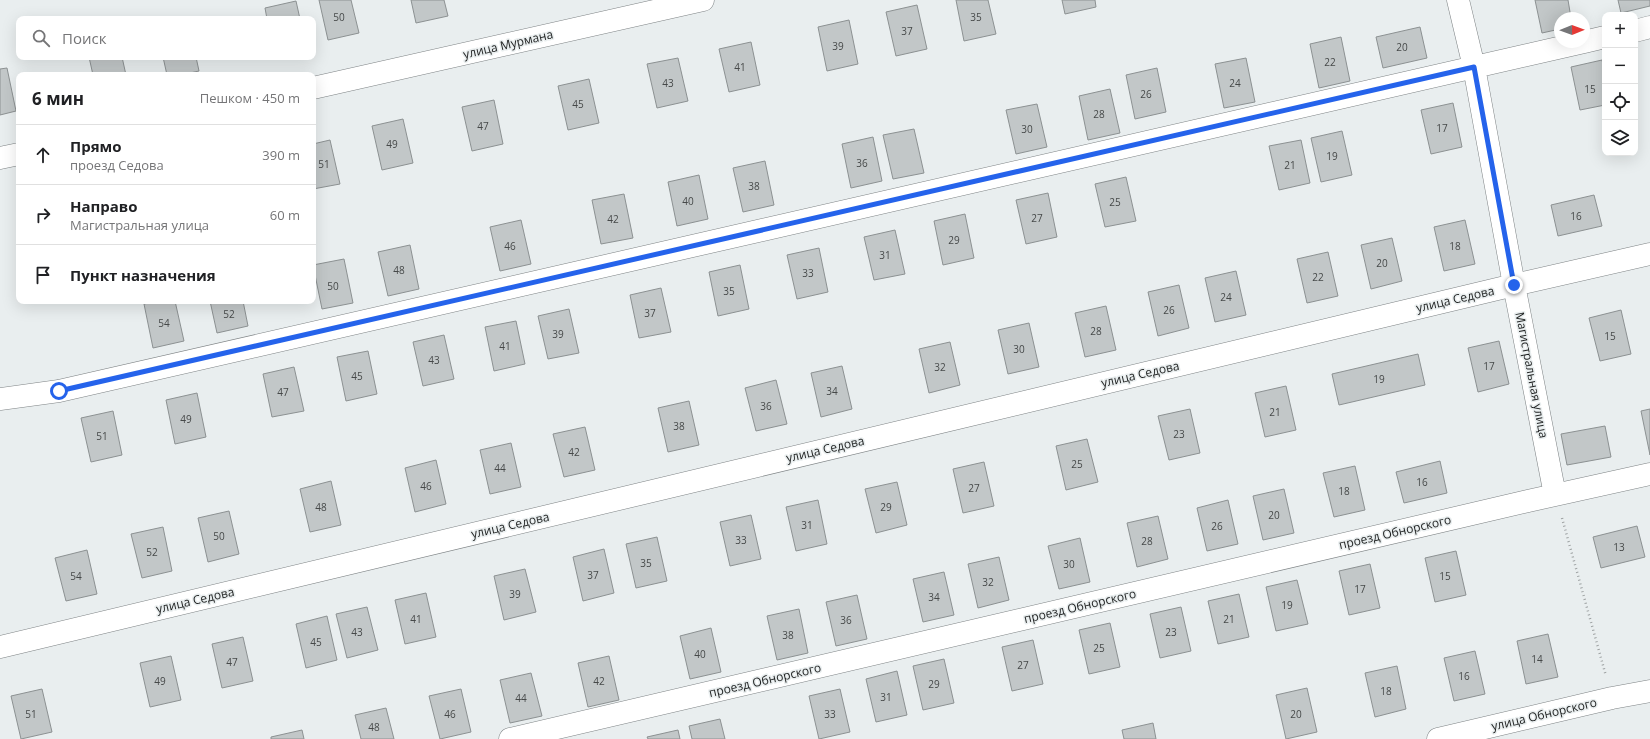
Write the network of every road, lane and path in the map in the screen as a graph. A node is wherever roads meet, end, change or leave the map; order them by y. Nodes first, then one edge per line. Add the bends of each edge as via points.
1 (703, 0) edge
2 (1458, 0) edge
3 (1650, 27) edge
4 (1638, 29) edge
5 (1602, 38) edge
6 (1590, 41) edge
7 (1558, 48) edge
8 (1474, 67) junction
9 (316, 87) edge
10 (16, 155) edge
11 (0, 158) edge
12 (1650, 254) edge
13 (1514, 285) junction
14 (0, 399) edge
15 (1650, 474) edge
16 (1555, 495) junction
17 (0, 646) edge
18 (1650, 691) edge
19 (1612, 698) junction
20 (510, 739) edge
21 (1438, 739) edge

1 - 9 street, улица Мурмана
2 - 8 street, Магистральная улица
3 - 4 street
5 - 6 street
7 - 8 street
8 - 13 street, Магистральная улица
8 - 14 street via 59,391
10 - 11 street
12 - 13 street, улица Седова
13 - 16 street, Магистральная улица
13 - 17 street, улица Седова
15 - 16 street, проезд Обнорского
16 - 19 path
16 - 20 street, проезд Обнорского
18 - 19 street, улица Обнорского
19 - 21 street, улица Обнорского

